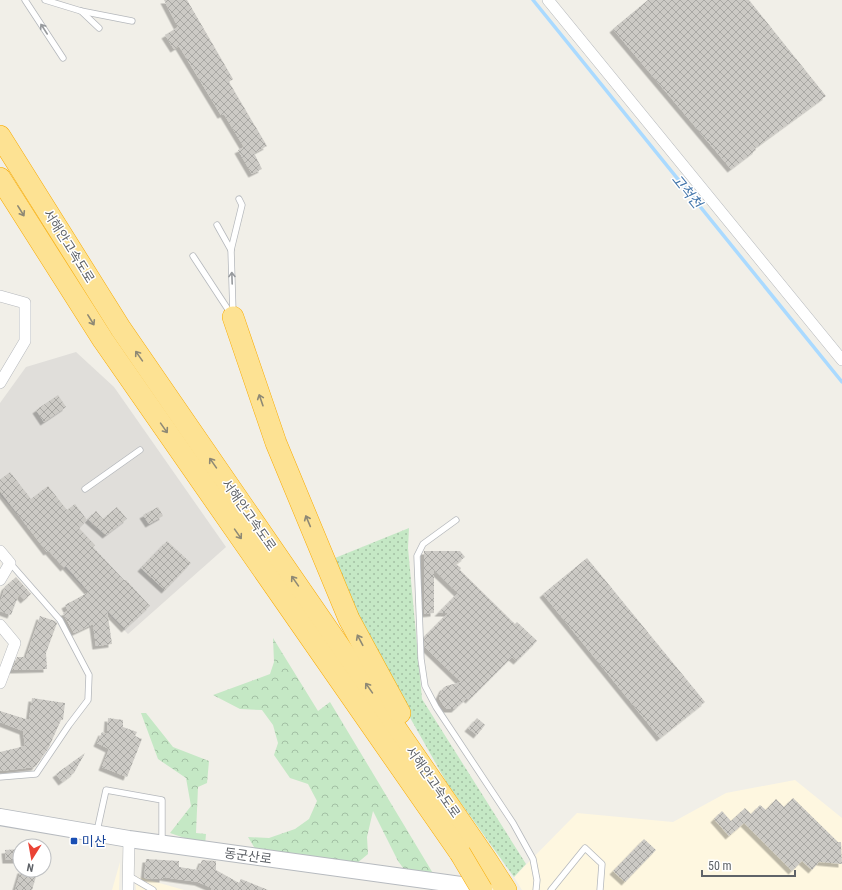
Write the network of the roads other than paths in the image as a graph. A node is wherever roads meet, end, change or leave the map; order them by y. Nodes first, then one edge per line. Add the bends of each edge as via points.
1 (25, 0) edge
2 (45, 0) edge
3 (548, 0) edge
4 (81, 11) junction
5 (132, 21) dead end
6 (100, 28) dead end
7 (63, 58) dead end
8 (0, 136) edge
9 (0, 178) edge
10 (239, 199) dead end
11 (217, 225) dead end
12 (231, 250) junction
13 (193, 256) dead end
14 (0, 296) edge
15 (234, 317) junction
16 (842, 360) edge
17 (0, 383) edge
18 (140, 450) dead end
19 (84, 490) dead end
20 (456, 520) dead end
21 (0, 551) edge
22 (10, 564) junction
23 (0, 580) edge
24 (0, 625) edge
25 (0, 683) edge
26 (0, 777) edge
27 (452, 810) junction
28 (0, 817) edge
29 (96, 834) junction
30 (129, 839) junction
31 (162, 844) junction
32 (129, 876) junction
33 (128, 890) edge
34 (153, 890) edge
35 (482, 890) edge
36 (497, 890) edge
37 (506, 890) edge
38 (536, 890) edge
39 (551, 890) edge
40 (600, 890) edge

7 -> 1 lane
2 - 4 lane
3 - 16 street
4 - 5 lane
4 - 6 lane
27 -> 8 highway, 서해안고속도로 via 121,329
9 -> 35 highway, 서해안고속도로, bridge via 103,340 460,853
10 - 12 lane via 242,205
11 - 12 lane
15 -> 12 lane
13 - 15 lane
14 - 17 street via 25,302 25,341
27 -> 15 highway via 349,619 276,443
18 - 19 lane
20 - 38 lane via 423,544 417,556 421,659 425,686 436,707 513,823 533,859
21 - 22 street
22 - 23 street
22 - 26 lane via 60,620 89,674 88,700 36,774
24 - 25 street via 15,643
27 - 37 highway, 서해안고속도로
28 - 29 street, 동군산로
29 - 30 street, 동군산로
29 - 31 lane via 106,790 162,800
30 - 31 street, 동군산로
30 - 32 street
31 - 36 street, 동군산로
32 - 33 street
32 - 34 lane
39 - 40 lane via 585,848 602,864

